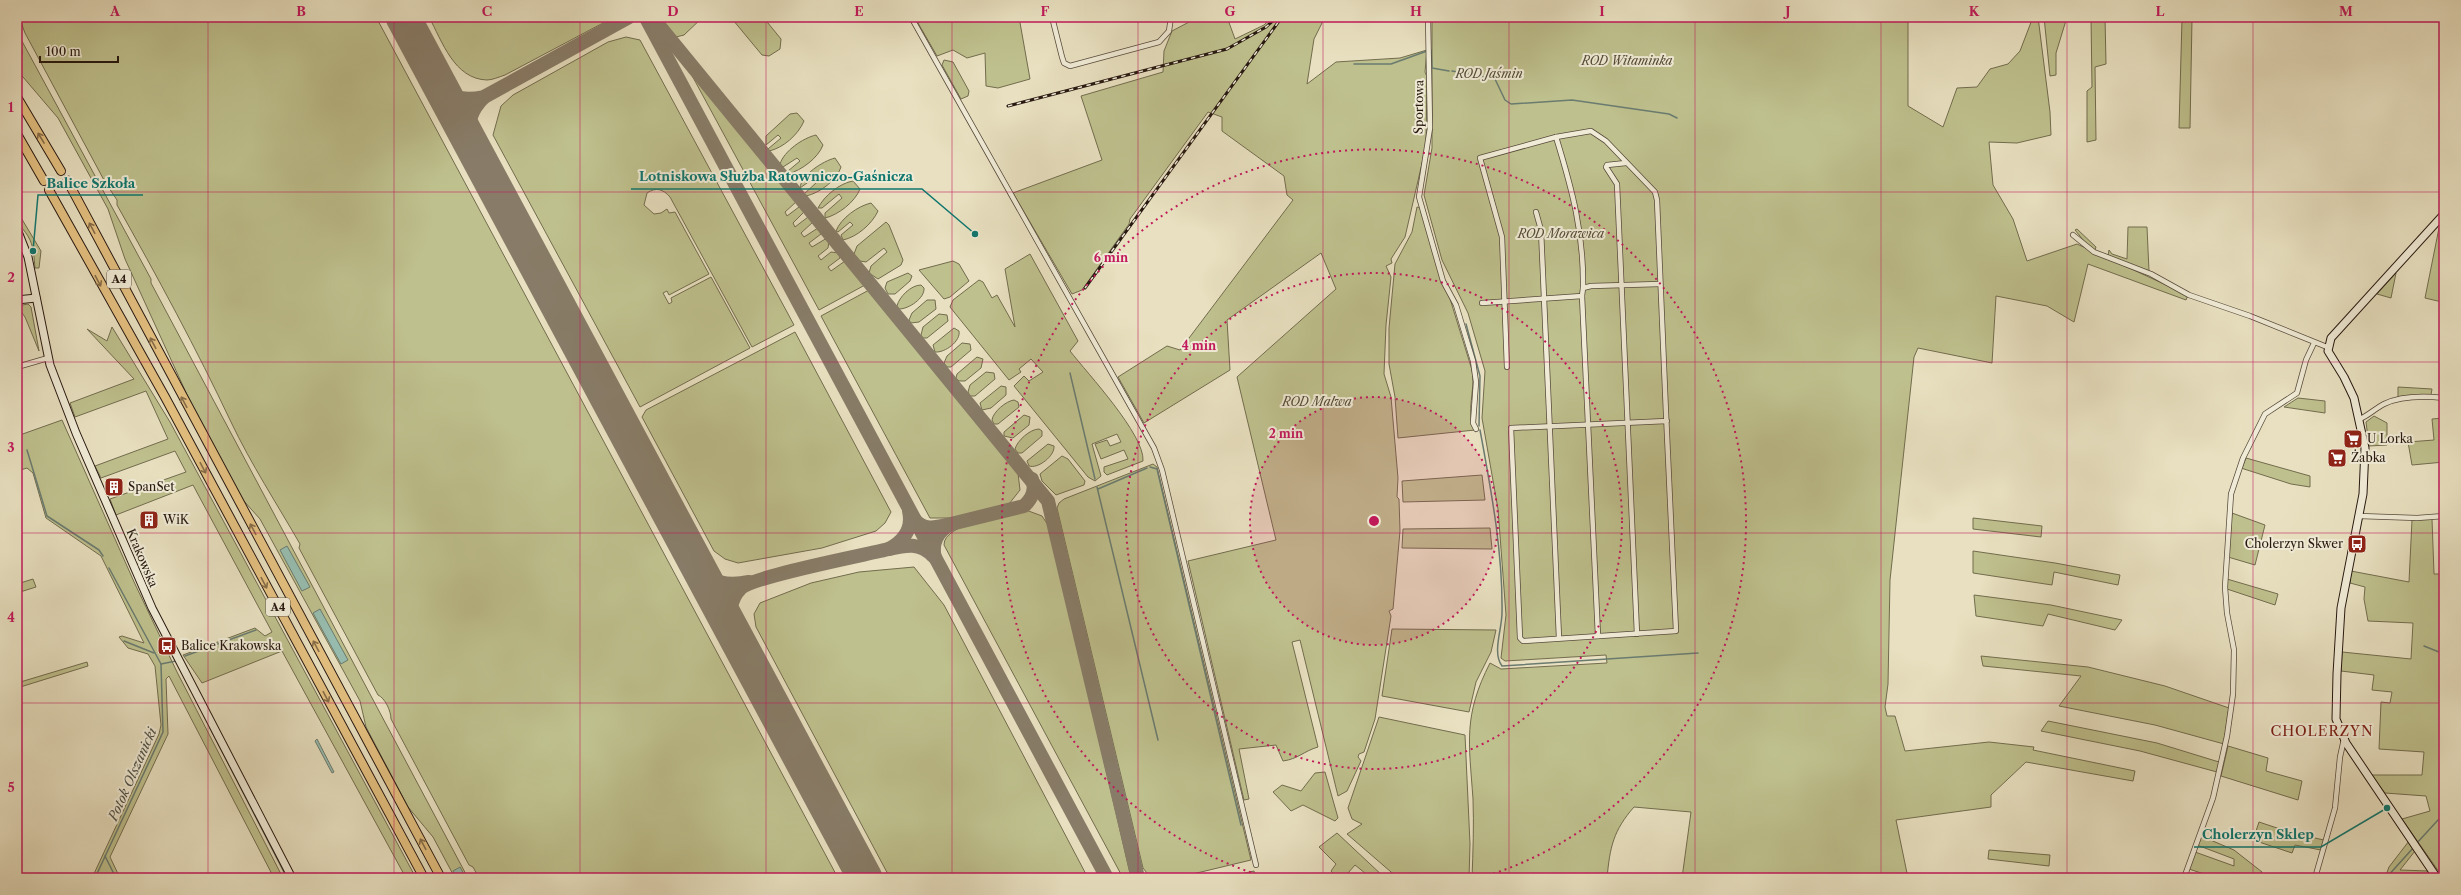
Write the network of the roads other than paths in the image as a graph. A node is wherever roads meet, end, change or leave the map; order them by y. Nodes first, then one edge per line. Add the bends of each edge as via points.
1 (911, 17) edge
2 (1052, 17) edge
3 (1171, 17) edge
4 (1428, 17) edge
5 (17, 96) edge
6 (17, 134) edge
7 (1556, 137) junction
8 (1626, 163) junction
9 (61, 171) dead end
10 (67, 180) dead end
11 (44, 181) dead end
12 (49, 190) dead end
13 (1536, 212) dead end
14 (2444, 214) edge
15 (17, 229) edge
16 (2073, 235) dead end
17 (1660, 284) junction
18 (1622, 285) junction
19 (1583, 288) junction
20 (1582, 296) junction
21 (36, 298) junction
22 (1543, 298) junction
23 (17, 300) edge
24 (1504, 300) junction
25 (1482, 303) dead end
26 (2314, 343) junction
27 (2328, 347) junction
28 (48, 358) junction
29 (17, 367) edge
30 (1507, 367) dead end
31 (2444, 398) edge
32 (2360, 419) junction
33 (1667, 421) junction
34 (1628, 422) junction
35 (1588, 425) junction
36 (1549, 427) junction
37 (1476, 428) dead end
38 (2359, 516) junction
39 (2444, 516) edge
40 (1637, 634) junction
41 (1598, 636) junction
42 (1559, 638) junction
43 (2344, 739) junction
44 (1256, 865) dead end
45 (292, 878) edge
46 (424, 878) edge
47 (441, 878) edge
48 (2184, 878) edge
49 (2315, 878) edge
50 (2437, 878) edge

1 - 44 street via 1154,448
2 - 3 street via 1064,63 1070,66 1159,42 1169,31
4 - 37 street, Sportowa via 1430,128 1419,197 1443,281 1456,305 1473,361 1476,382 1473,423
9 -> 5 highway
6 - 11 highway
7 - 8 street via 1591,131 1606,141
7 - 19 street via 1581,231
7 - 24 street via 1480,158 1502,237
8 - 17 street via 1655,192
8 - 18 street via 1606,167 1617,184
47 -> 10 highway, A4
12 -> 46 highway, A4 via 165,397
13 - 22 street via 1541,230
14 - 27 street via 2331,338
15 - 21 street, Krakowska via 27,253
16 - 26 street via 2086,247 2104,257 2151,274 2189,295 2286,329
17 - 18 street
17 - 33 street
18 - 19 street
18 - 34 street
19 - 20 street
20 - 22 street
20 - 35 street
21 - 23 street
21 - 28 street, Krakowska
22 - 24 street
22 - 36 street
24 - 25 street
24 - 30 street
26 - 27 street
26 - 48 street via 2297,393 2265,414 2260,422 2243,458 2231,494 2225,587 2234,650 2233,694 2227,736 2213,798
27 - 32 street via 2330,356 2349,387
28 - 29 street
28 - 45 street, Krakowska via 63,401 142,587
31 - 32 street via 2402,399 2384,404
32 - 38 street via 2365,466
33 - 34 street
33 - 40 street via 1676,631
34 - 35 street
34 - 40 street
35 - 36 street
35 - 41 street
36 - 42 street
36 - 42 street via 1511,428 1520,638 1523,641
38 - 39 street
38 - 43 street via 2343,597 2337,666 2336,719
40 - 41 street
41 - 42 street
43 - 49 street via 2335,808
43 - 50 street

